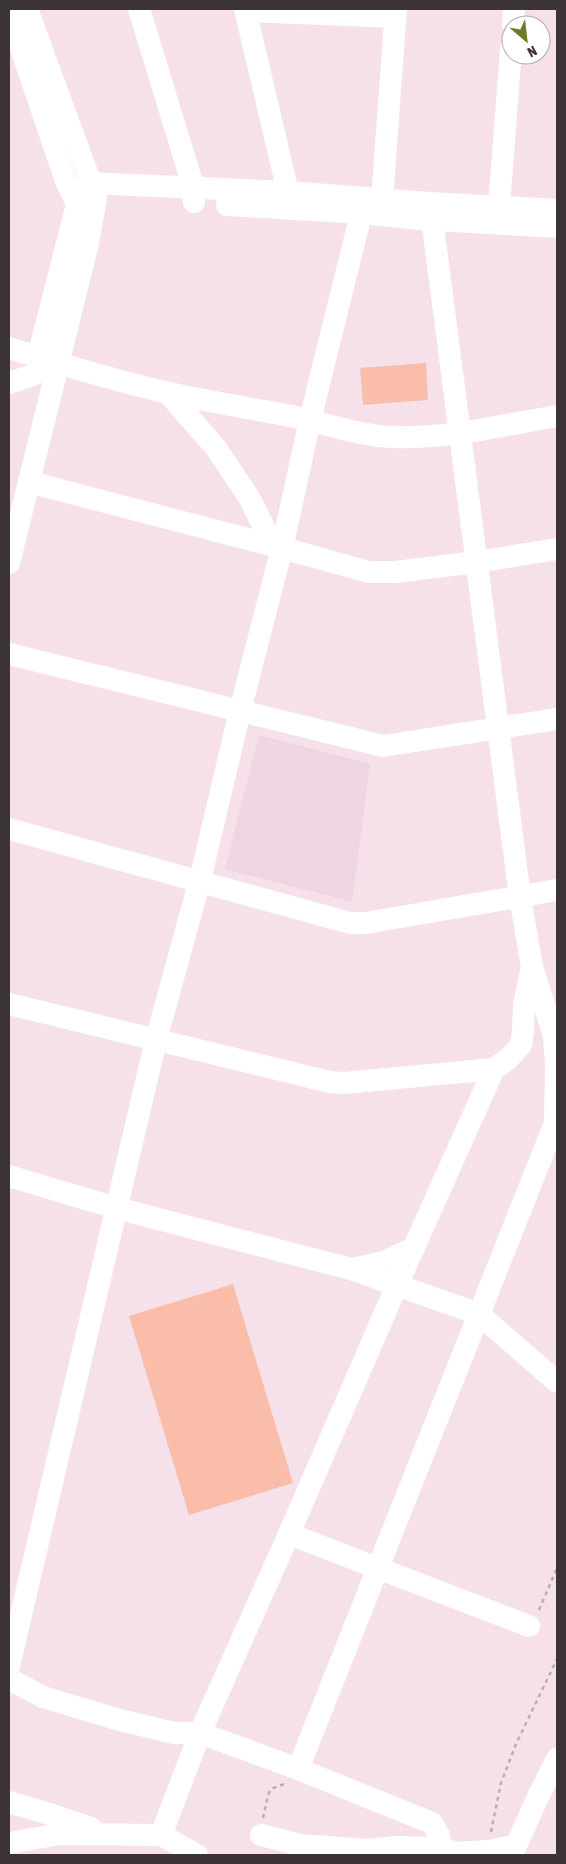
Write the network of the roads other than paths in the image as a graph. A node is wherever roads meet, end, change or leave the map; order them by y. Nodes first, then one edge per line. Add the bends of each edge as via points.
1 (27, 9) edge
2 (139, 9) edge
3 (245, 10) edge
4 (9, 12) edge
5 (396, 13) edge
6 (510, 65) edge
7 (92, 190) junction
8 (194, 196) junction
9 (290, 201) junction
10 (369, 204) junction
11 (499, 206) junction
12 (557, 210) edge
13 (431, 212) junction
14 (557, 227) edge
15 (9, 348) edge
16 (48, 360) junction
17 (9, 383) edge
18 (168, 393) junction
19 (557, 416) edge
20 (310, 420) junction
21 (460, 432) junction
22 (29, 482) junction
23 (282, 548) junction
24 (557, 549) edge
25 (476, 562) junction
26 (9, 563) edge
27 (9, 654) edge
28 (240, 711) junction
29 (557, 719) edge
30 (497, 728) junction
31 (9, 829) edge
32 (200, 880) junction
33 (557, 890) edge
34 (520, 897) junction
35 (532, 967) junction
36 (9, 1004) edge
37 (156, 1040) junction
38 (494, 1069) junction
39 (556, 1126) edge
40 (9, 1176) edge
41 (116, 1208) junction
42 (414, 1248) junction
43 (351, 1270) junction
44 (396, 1285) junction
45 (479, 1314) junction
46 (557, 1382) edge
47 (289, 1534) junction
48 (378, 1568) junction
49 (529, 1626) road end
50 (9, 1666) edge
51 (9, 1679) edge
52 (200, 1733) junction
53 (557, 1759) edge
54 (298, 1769) junction
55 (9, 1802) edge
56 (107, 1834) junction
57 (161, 1835) junction
58 (261, 1835) road end
59 (9, 1842) edge
60 (441, 1848) junction
61 (518, 1851) edge
62 (197, 1855) edge

1 - 7 street
2 - 8 street
3 - 5 street
3 - 9 street
4 - 16 street via 66,181 77,204
5 - 10 street
6 - 11 street
7 - 8 street
7 - 16 street via 88,243 62,341
8 - 9 street
9 - 10 street
10 - 13 street
10 - 20 street
11 - 12 street
11 - 13 street
13 - 14 street
13 - 21 street
15 - 16 street
16 - 17 street via 33,375
16 - 18 street
16 - 22 street
18 - 20 street
18 - 23 street via 216,448 250,499 266,532
19 - 21 street
20 - 21 street via 390,437
20 - 23 street
21 - 25 street
22 - 23 street
22 - 26 street
23 - 25 street via 369,572
23 - 28 street
24 - 25 street
25 - 30 street
27 - 28 street
28 - 30 street via 383,746
28 - 32 street
29 - 30 street
30 - 34 street
31 - 32 street
32 - 34 street via 350,923
32 - 37 street
33 - 34 street
34 - 35 street
35 - 38 street via 520,1045
35 - 39 street via 554,1036
36 - 37 street
37 - 38 street via 330,1082
37 - 41 street
38 - 42 street
39 - 45 street
40 - 41 street
41 - 43 street
41 - 50 street
42 - 43 street via 384,1262
42 - 44 street
43 - 44 street
44 - 45 street
44 - 47 street
45 - 46 street
45 - 48 street
47 - 48 street
47 - 52 street
48 - 49 street
48 - 54 street
51 - 52 street via 43,1697 116,1719 174,1733
52 - 54 street
52 - 57 street
53 - 61 street via 538,1797
54 - 60 street via 432,1823 439,1835
55 - 56 street
56 - 57 street
56 - 59 street via 60,1834
57 - 62 street
58 - 60 street via 301,1846 367,1850
60 - 61 street via 456,1853

